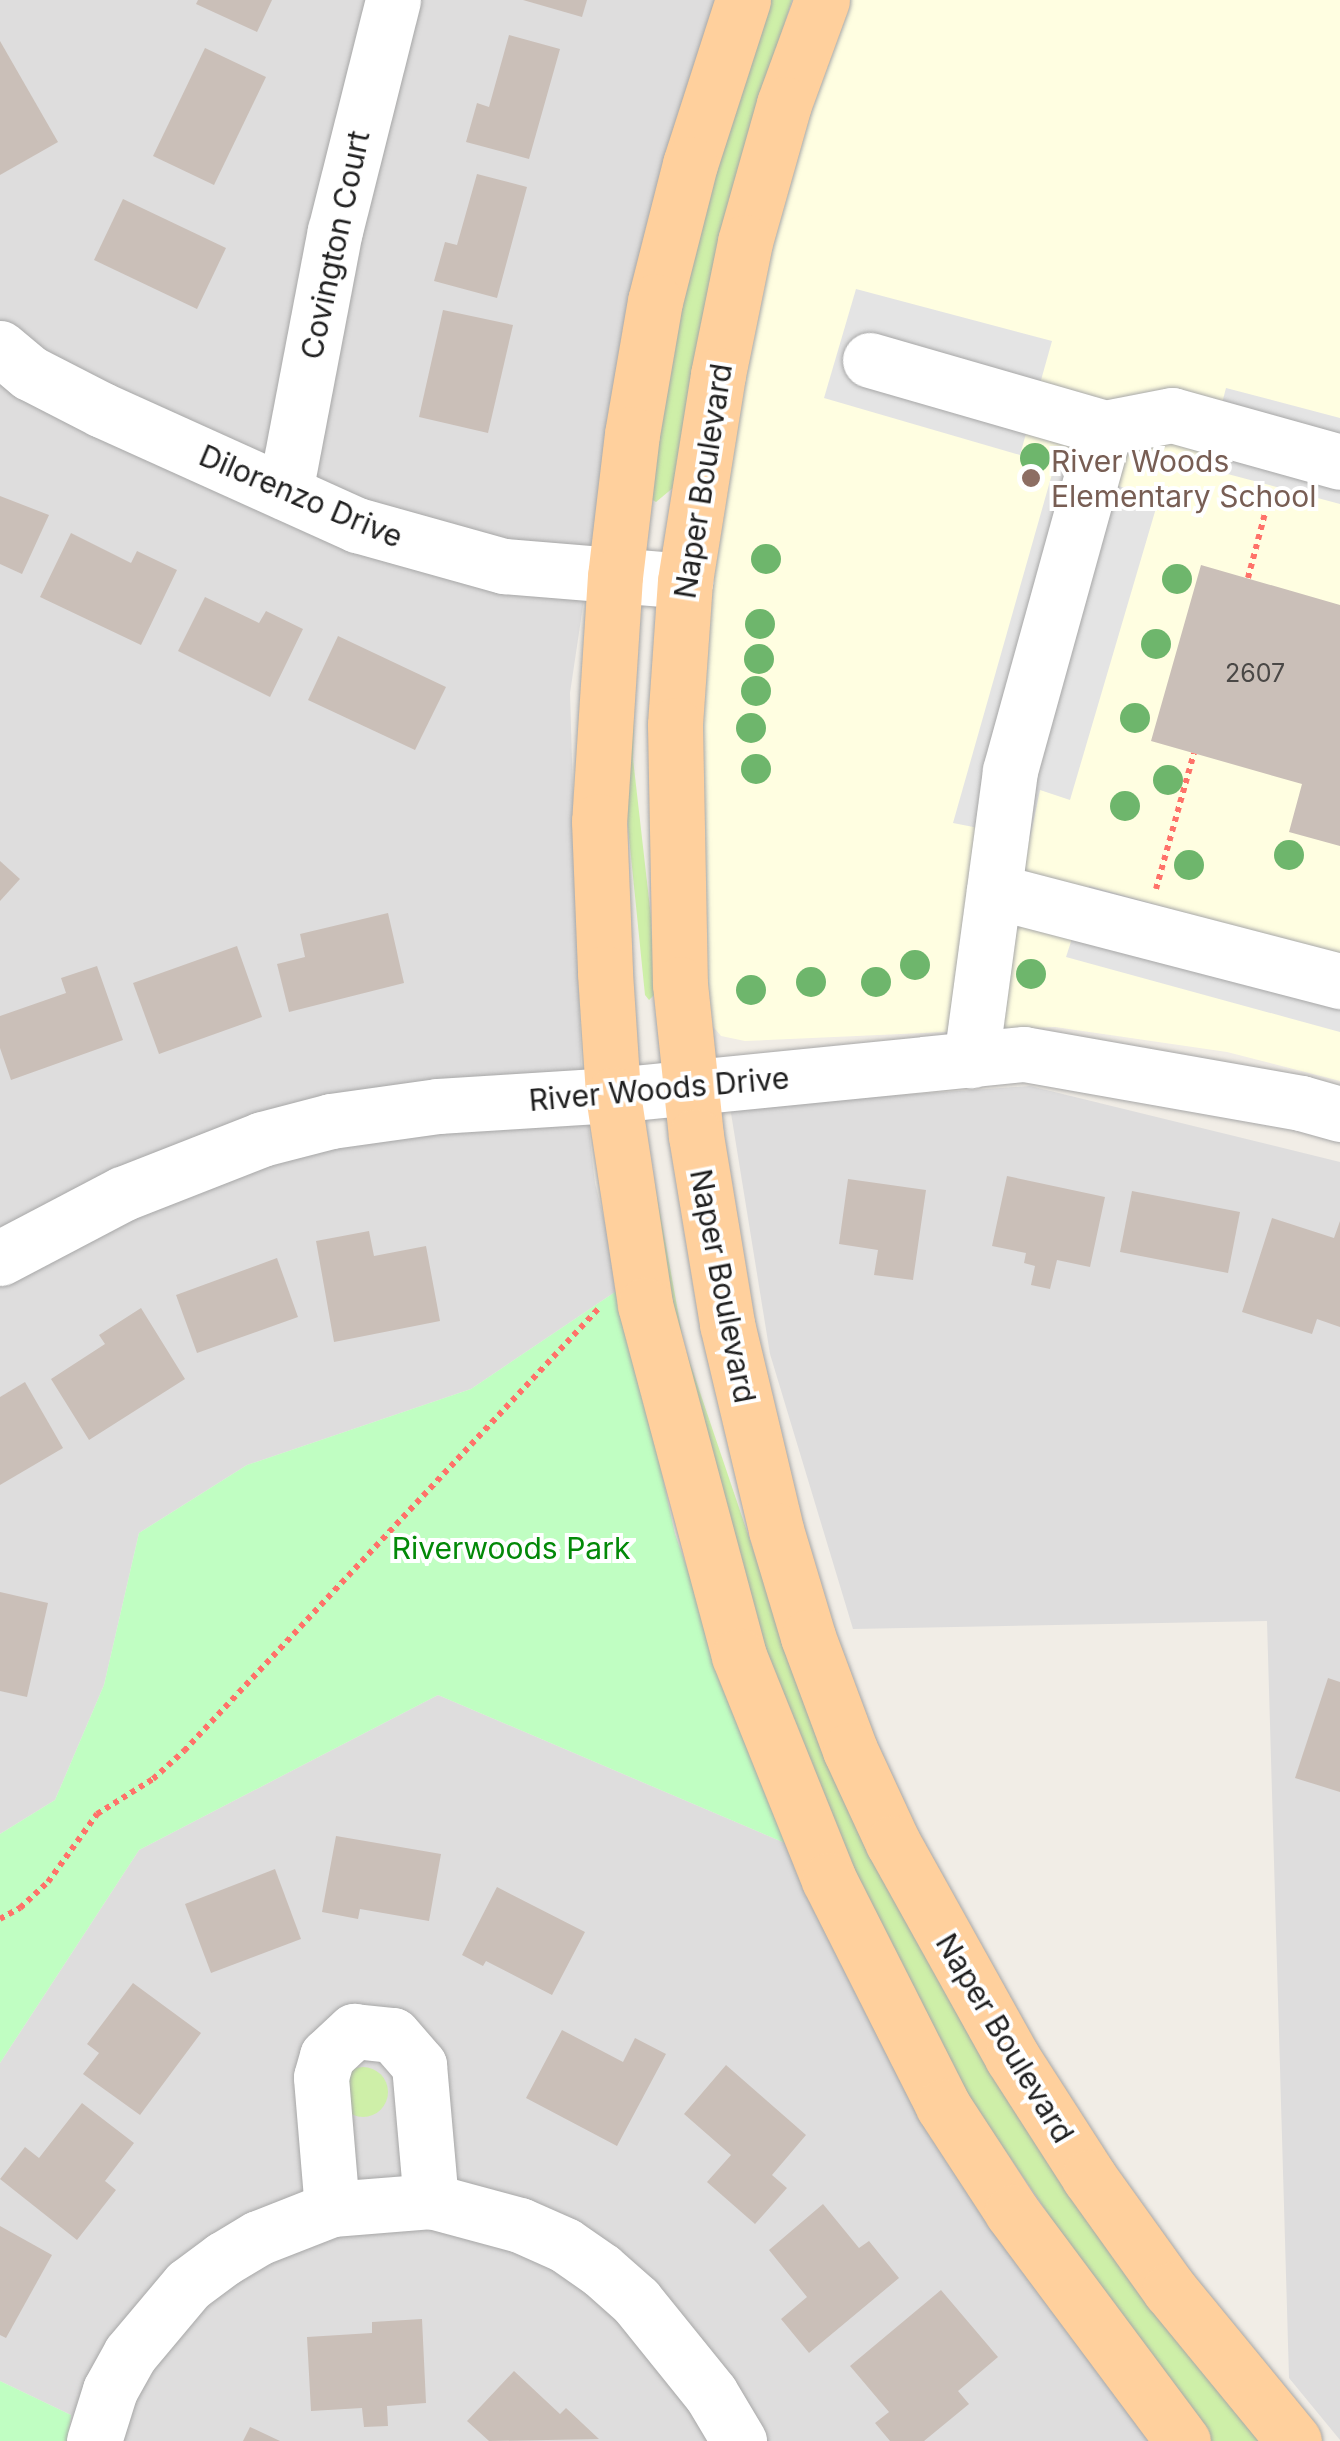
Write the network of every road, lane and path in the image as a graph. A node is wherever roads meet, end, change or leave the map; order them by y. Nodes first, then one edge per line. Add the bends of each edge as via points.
1 (393, 0) edge
2 (743, 0) edge
3 (822, 0) edge
4 (0, 348) edge
5 (870, 360) dead end
6 (1105, 428) junction
7 (1340, 462) edge
8 (285, 492) junction
9 (1269, 498) dead end
10 (615, 576) junction
11 (1248, 578) dead end
12 (685, 581) junction
13 (1194, 753) dead end
14 (1156, 890) dead end
15 (994, 892) junction
16 (1340, 981) edge
17 (971, 1060) junction
18 (689, 1088) junction
19 (614, 1095) junction
20 (1340, 1114) edge
21 (0, 1258) edge
22 (598, 1309) dead end
23 (0, 1919) edge
24 (432, 2201) junction
25 (332, 2209) junction
26 (94, 2441) edge
27 (740, 2441) edge
28 (1183, 2441) edge
29 (1294, 2441) edge

1 - 8 street, Covington Court via 339,212
2 - 10 main road via 655,300
3 - 12 main road, Naper Boulevard via 745,242
4 - 8 street, Dilorenzo Drive via 30,373 102,410
5 - 6 street
6 - 7 street via 1172,415
6 - 15 street via 1010,771
8 - 10 street, Dilorenzo Drive via 422,546 504,566
9 - 11 path
10 - 12 street, Dilorenzo Drive
10 - 19 main road via 599,821
12 - 18 main road, Naper Boulevard via 674,851
13 - 14 path
15 - 16 street
15 - 17 street
17 - 18 street, River Woods Drive
17 - 20 street, River Woods Drive via 1024,1054
18 - 19 street, River Woods Drive
18 - 29 main road, Naper Boulevard via 739,1385 808,1637 850,1750 948,1946 1079,2162 1170,2290
19 - 21 street, River Woods Drive via 438,1106 314,1125 140,1186
19 - 28 main road via 645,1305 704,1538 739,1656 828,1880 943,2106 1012,2212
22 - 23 path via 184,1751 97,1814 48,1882
24 - 25 street
24 - 25 street via 419,2064 393,2035 354,2031 327,2056 321,2076
24 - 27 street via 520,2225 601,2270 636,2301
25 - 26 street via 258,2238 188,2285 130,2354

